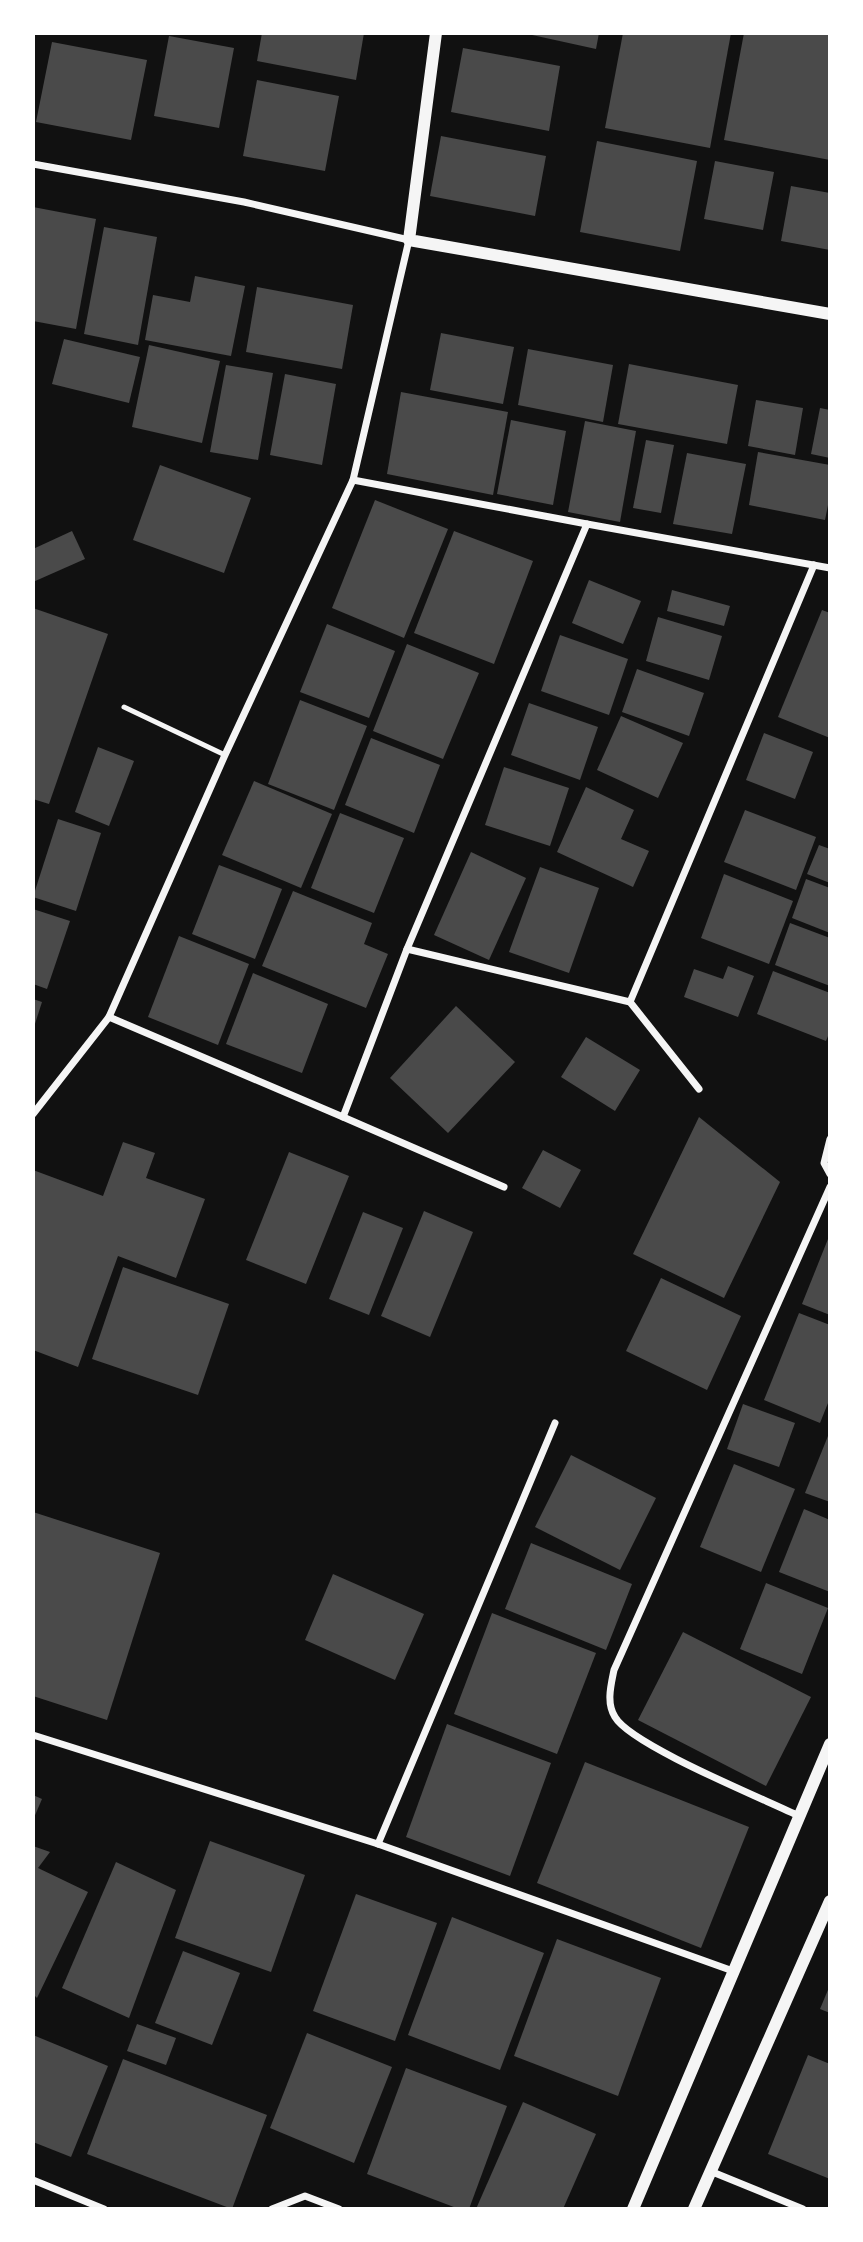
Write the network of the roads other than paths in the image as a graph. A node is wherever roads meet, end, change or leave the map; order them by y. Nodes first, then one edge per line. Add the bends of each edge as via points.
1 (436, 33) edge
2 (33, 164) edge
3 (409, 240) junction
4 (830, 314) edge
5 (353, 480) junction
6 (587, 524) junction
7 (814, 565) junction
8 (830, 568) edge
9 (124, 707) dead end
10 (225, 755) junction
11 (407, 949) junction
12 (630, 1002) junction
13 (109, 1017) junction
14 (699, 1089) dead end
15 (33, 1114) edge
16 (343, 1117) junction
17 (830, 1139) edge
18 (830, 1174) edge
19 (504, 1187) dead end
20 (830, 1187) edge
21 (555, 1423) dead end
22 (33, 1735) edge
23 (830, 1744) edge
24 (799, 1815) junction
25 (378, 1844) junction
26 (830, 1900) edge
27 (733, 1971) junction
28 (710, 2171) junction
29 (33, 2180) edge
30 (104, 2209) edge
31 (272, 2209) edge
32 (338, 2209) edge
33 (633, 2209) edge
34 (694, 2209) edge
35 (803, 2209) edge

1 - 3 street
2 - 3 street via 244,202
3 - 4 street
3 - 5 street
5 - 6 street
5 - 10 street
6 - 7 street
6 - 11 street
7 - 8 street
7 - 12 street
9 - 10 lane
10 - 13 street
11 - 12 street
11 - 16 street
12 - 14 street
13 - 15 street
13 - 16 street
16 - 19 street
17 - 18 street via 824,1163
20 - 24 street via 614,1670 610,1689 615,1717 626,1730
21 - 25 street
22 - 25 street
23 - 24 street
24 - 27 street
25 - 27 street
26 - 28 street
27 - 33 street
28 - 34 street
28 - 35 street
29 - 30 street
31 - 32 street via 305,2196

